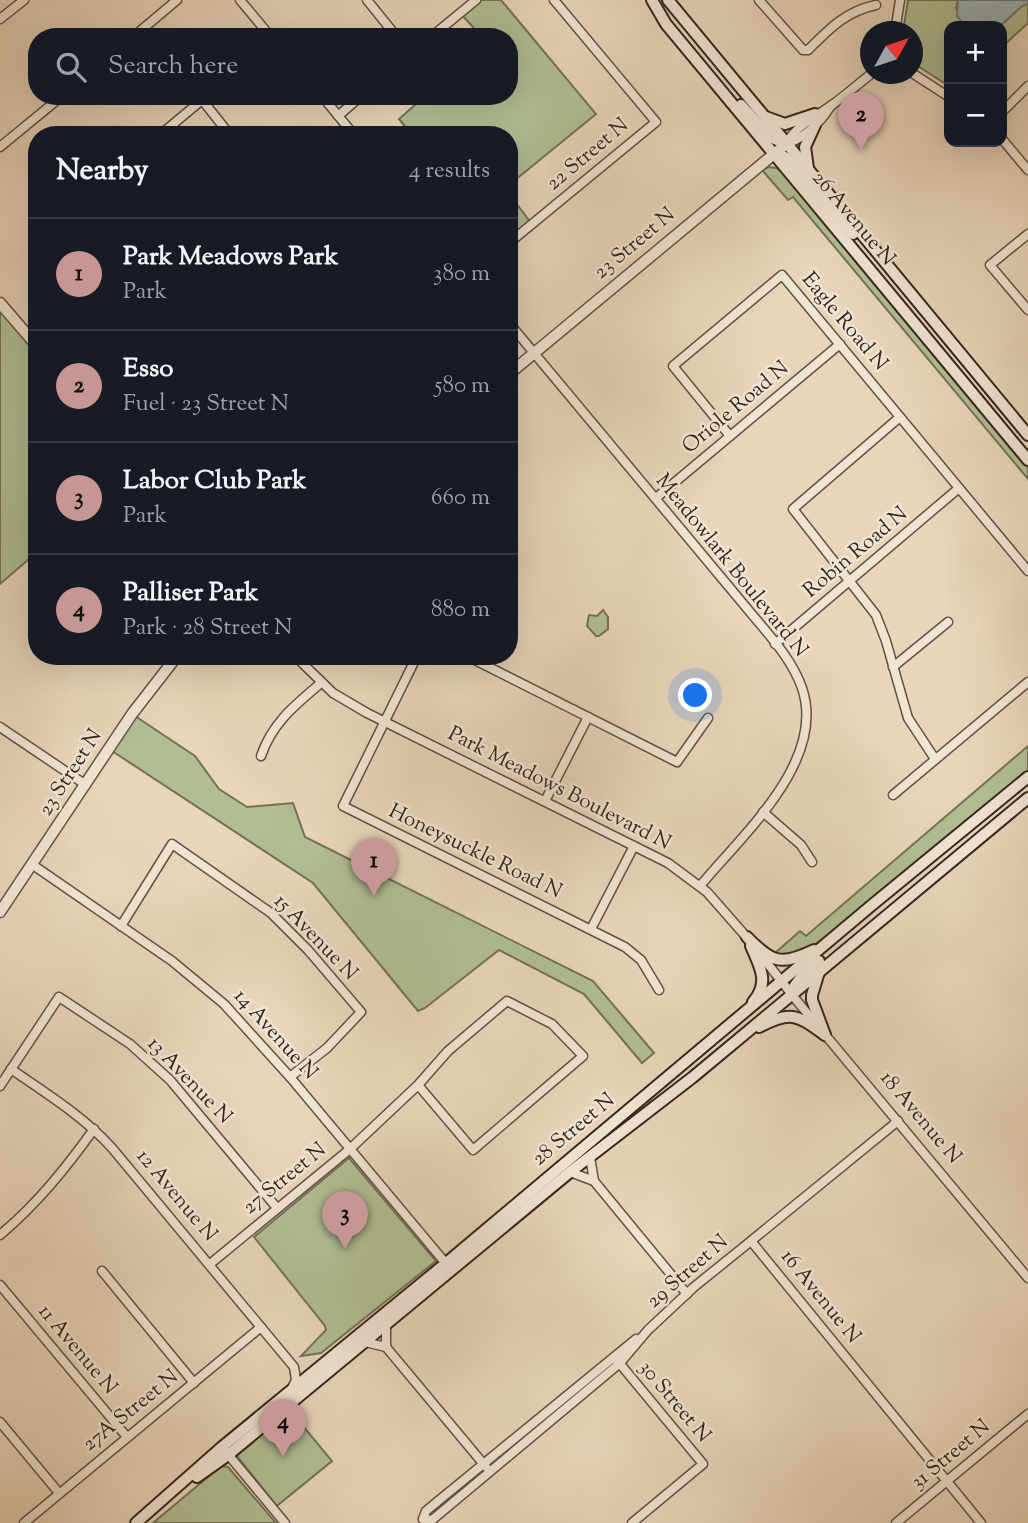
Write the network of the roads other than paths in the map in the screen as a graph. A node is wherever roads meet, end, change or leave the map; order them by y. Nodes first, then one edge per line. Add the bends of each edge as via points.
1 (24, 0) edge
2 (177, 0) edge
3 (240, 0) edge
4 (366, 0) edge
5 (476, 0) edge
6 (554, 0) edge
7 (652, 0) edge
8 (668, 0) edge
9 (759, 0) edge
10 (901, 0) edge
11 (876, 5) dead end
12 (0, 19) edge
13 (897, 21) edge
14 (144, 28) edge
15 (263, 28) edge
16 (389, 28) edge
17 (442, 28) edge
18 (701, 67) junction
19 (923, 80) edge
20 (860, 83) edge
21 (1028, 86) edge
22 (944, 94) edge
23 (51, 105) edge
24 (192, 105) edge
25 (206, 105) edge
26 (329, 105) edge
27 (351, 105) edge
28 (1007, 107) edge
29 (338, 116) junction
30 (764, 116) junction
31 (815, 120) junction
32 (170, 126) edge
33 (223, 126) edge
34 (346, 126) edge
35 (786, 144) junction
36 (1007, 145) edge
37 (0, 147) edge
38 (773, 153) junction
39 (1028, 170) edge
40 (809, 171) junction
41 (1028, 234) edge
42 (518, 236) edge
43 (873, 248) junction
44 (0, 303) edge
45 (1028, 310) edge
46 (518, 334) edge
47 (28, 336) edge
48 (840, 344) junction
49 (534, 353) junction
50 (518, 366) edge
51 (900, 417) junction
52 (1028, 435) edge
53 (730, 436) junction
54 (1028, 460) edge
55 (959, 488) junction
56 (656, 498) junction
57 (1028, 571) edge
58 (850, 581) junction
59 (948, 622) dead end
60 (775, 643) junction
61 (170, 665) edge
62 (304, 665) edge
63 (413, 665) edge
64 (485, 665) edge
65 (893, 667) junction
66 (1028, 682) edge
67 (321, 683) junction
68 (588, 717) junction
69 (708, 718) dead end
70 (385, 722) junction
71 (2, 732) edge
72 (261, 756) dead end
73 (934, 760) junction
74 (1028, 777) edge
75 (86, 785) junction
76 (893, 795) dead end
77 (1028, 798) edge
78 (545, 801) junction
79 (763, 812) junction
80 (634, 846) junction
81 (812, 862) dead end
82 (33, 865) junction
83 (700, 886) junction
84 (872, 905) junction
85 (0, 912) edge
86 (121, 926) junction
87 (591, 929) junction
88 (747, 937) junction
89 (828, 944) junction
90 (819, 971) junction
91 (783, 982) junction
92 (659, 990) dead end
93 (792, 994) junction
94 (740, 1017) junction
95 (825, 1035) junction
96 (740, 1037) junction
97 (11, 1069) junction
98 (290, 1077) junction
99 (692, 1077) junction
100 (418, 1085) junction
101 (0, 1086) edge
102 (898, 1121) junction
103 (94, 1129) junction
104 (350, 1149) junction
105 (590, 1157) junction
106 (570, 1172) junction
107 (594, 1181) junction
108 (277, 1208) junction
109 (0, 1235) edge
110 (751, 1241) junction
111 (210, 1264) junction
112 (449, 1268) junction
113 (102, 1271) dead end
114 (1028, 1278) edge
115 (0, 1285) edge
116 (687, 1294) junction
117 (386, 1325) junction
118 (261, 1327) junction
119 (648, 1330) junction
120 (365, 1342) junction
121 (386, 1348) junction
122 (613, 1355) junction
123 (327, 1360) junction
124 (620, 1363) junction
125 (294, 1367) junction
126 (194, 1383) junction
127 (288, 1394) junction
128 (1028, 1414) edge
129 (0, 1422) edge
130 (127, 1437) junction
131 (225, 1451) junction
132 (483, 1464) junction
133 (490, 1472) junction
134 (946, 1481) junction
135 (60, 1493) junction
136 (421, 1521) edge
137 (24, 1523) edge
138 (136, 1523) edge
139 (285, 1523) edge
140 (632, 1523) edge
141 (896, 1523) edge
142 (981, 1523) edge

1 - 12 street
2 - 14 street
3 - 15 street
4 - 16 street
5 - 17 street
6 - 42 street, 22 Street N via 656,122
7 - 18 main road, 26 Avenue N
8 - 30 main road, 26 Avenue N
9 - 11 street via 803,50 837,21
10 - 13 street
18 - 35 main road via 769,136
18 - 38 main road, 26 Avenue N
19 - 22 street
20 - 31 street, 23 Street N
21 - 28 street
23 - 37 street
24 - 32 street
25 - 33 street
26 - 29 street
27 - 29 street
29 - 34 street
30 - 31 main road via 785,124
30 - 35 main road, 26 Avenue N
31 - 35 street, 23 Street N via 790,136
31 - 40 main road via 805,147
35 - 38 street, 23 Street N
35 - 40 main road, 26 Avenue N
36 - 39 street
38 - 43 main road via 786,158 842,223
38 - 49 street, 23 Street N
38 - 54 main road, 26 Avenue N
40 - 43 main road, 26 Avenue N
41 - 45 street via 990,265
43 - 52 main road, 26 Avenue N
44 - 47 street
46 - 49 street, Meadowlark Boulevard N
48 - 51 street, Eagle Road N
48 - 53 street, Oriole Road N
48 - 53 street, Eagle Road N via 782,275 673,366
49 - 50 street, 23 Street N
49 - 56 street, Meadowlark Boulevard N
51 - 55 street, Eagle Road N
51 - 58 street via 793,509
53 - 56 street, Oriole Road N
55 - 57 street, Eagle Road N
55 - 58 street, Robin Road N
56 - 60 street, Meadowlark Boulevard N
58 - 60 street, Robin Road N
58 - 65 street via 876,615
59 - 65 street
60 - 79 street, Meadowlark Boulevard N via 799,681 807,716 797,759
61 - 75 street, 23 Street N
62 - 67 street, Park Meadows Boulevard N
63 - 70 street
64 - 68 street
65 - 73 street via 909,720
66 - 73 street
67 - 70 street, Park Meadows Boulevard N
67 - 72 street via 276,724
68 - 69 street via 677,762
68 - 78 street
70 - 78 street, Park Meadows Boulevard N
70 - 87 street, Honeysuckle Road N via 343,806
71 - 75 street
73 - 76 street
74 - 84 main road, 28 Street N
75 - 82 street, 23 Street N
77 - 90 main road, 28 Street N
78 - 80 street, Park Meadows Boulevard N
79 - 81 street via 801,845
79 - 83 street, Meadowlark Boulevard N
80 - 83 street, Park Meadows Boulevard N
80 - 87 street
82 - 85 street, 23 Street N
82 - 86 street, 14 Avenue N
83 - 88 street, Park Meadows Boulevard N
84 - 89 main road, 28 Street N
84 - 93 main road via 802,975
86 - 98 street, 14 Avenue N via 206,988 242,1021
86 - 98 street, 15 Avenue N via 172,844 271,913 361,1012 327,1048
87 - 92 street, Honeysuckle Road N via 634,953
88 - 89 main road via 779,961
88 - 91 street, Park Meadows Boulevard N
88 - 94 main road via 763,982 761,993
89 - 91 main road, 28 Street N
90 - 93 main road, 28 Street N
90 - 95 main road via 812,1000
91 - 93 street, 18 Avenue N
91 - 94 main road, 28 Street N
91 - 99 main road via 779,992
93 - 95 street, 18 Avenue N
93 - 96 main road, 28 Street N
94 - 112 main road, 28 Street N
95 - 96 main road via 797,1016 788,1016
95 - 102 street, 18 Avenue N
96 - 99 main road, 28 Street N
97 - 101 street
97 - 103 street, 12 Avenue N
97 - 108 street, 13 Avenue N via 59,997 130,1044 170,1080
98 - 104 street, 14 Avenue N
99 - 105 main road, 28 Street N
100 - 100 street, 27 Street N via 448,1051 507,1001 552,1024 583,1056 473,1150
100 - 104 street, 27 Street N
102 - 110 street, 16 Avenue N
102 - 114 street, 18 Avenue N
103 - 109 street via 27,1213
103 - 111 street, 12 Avenue N
104 - 108 street, 27 Street N
104 - 112 street, 14 Avenue N
105 - 106 main road, 28 Street N
105 - 107 street
106 - 107 street
106 - 112 main road, 28 Street N
107 - 116 street
108 - 111 street, 27 Street N
110 - 116 street, 29 Street N
110 - 134 street, 16 Avenue N
111 - 118 street, 12 Avenue N
112 - 117 main road, 28 Street N
112 - 123 main road, 28 Street N
113 - 126 street
115 - 130 street, 11 Avenue N
116 - 119 street, 29 Street N
117 - 120 main road, 28 Street N
117 - 121 street
118 - 125 street, 12 Avenue N
118 - 126 street, 27A Street N
119 - 122 street
119 - 124 street
120 - 121 street
120 - 131 main road, 28 Street N
121 - 132 street
122 - 124 street, 30 Street N
122 - 132 street
123 - 125 street via 310,1368
123 - 127 main road, 28 Street N
124 - 133 street
124 - 140 street, 30 Street N via 703,1464
125 - 127 street via 296,1380
126 - 130 street, 27A Street N
127 - 131 main road, 28 Street N
128 - 134 street, 31 Street N
129 - 135 street
130 - 135 street, 27A Street N
131 - 138 main road, 28 Street N
131 - 139 street
132 - 133 street
132 - 136 street via 426,1511
133 - 136 street via 432,1520
134 - 141 street, 31 Street N
134 - 142 street, 16 Avenue N
135 - 137 street, 27A Street N

